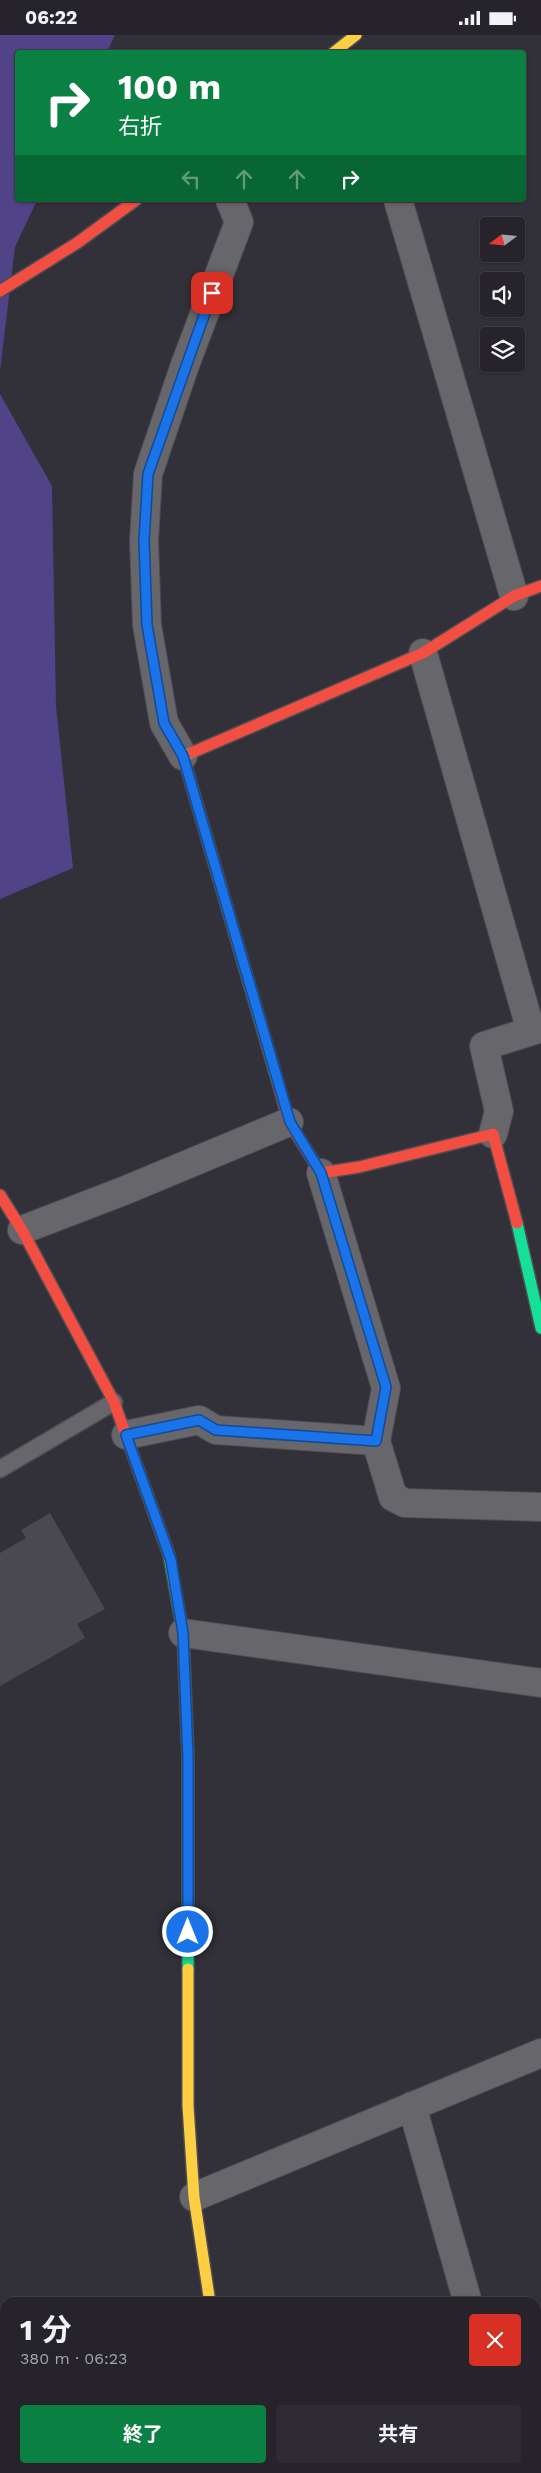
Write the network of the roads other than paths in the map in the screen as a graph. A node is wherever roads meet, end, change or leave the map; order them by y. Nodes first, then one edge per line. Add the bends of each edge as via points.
1 (133, 202) edge
2 (231, 202) edge
3 (399, 202) edge
4 (0, 291) edge
5 (541, 586) edge
6 (514, 596) junction
7 (423, 653) junction
8 (183, 756) junction
9 (536, 1029) edge
10 (290, 1122) junction
11 (493, 1134) junction
12 (321, 1173) junction
13 (0, 1195) edge
14 (22, 1230) junction
15 (541, 1328) edge
16 (114, 1402) junction
17 (126, 1435) junction
18 (376, 1441) junction
19 (0, 1469) edge
20 (541, 1507) edge
21 (183, 1633) junction
22 (541, 1683) edge
23 (541, 2053) edge
24 (412, 2106) junction
25 (194, 2197) junction
26 (209, 2297) edge
27 (466, 2297) edge

1 - 4 street via 77,243
2 - 8 street via 238,222 148,474 144,541 147,625 164,723
3 - 6 street
5 - 6 street
6 - 7 street
7 - 8 street
7 - 9 street
8 - 10 street
9 - 11 street via 484,1046 499,1111
10 - 12 street
10 - 14 street via 126,1191
11 - 12 street via 359,1167
11 - 15 street via 528,1263
12 - 18 street via 386,1387
13 - 14 street
14 - 16 street
16 - 17 street
16 - 19 lane
17 - 18 street via 199,1420 216,1430
17 - 21 street via 171,1560
18 - 20 street via 393,1497 405,1503
21 - 22 street
21 - 25 street via 188,1757 188,2106
23 - 24 street
24 - 25 street
24 - 27 street
25 - 26 street

